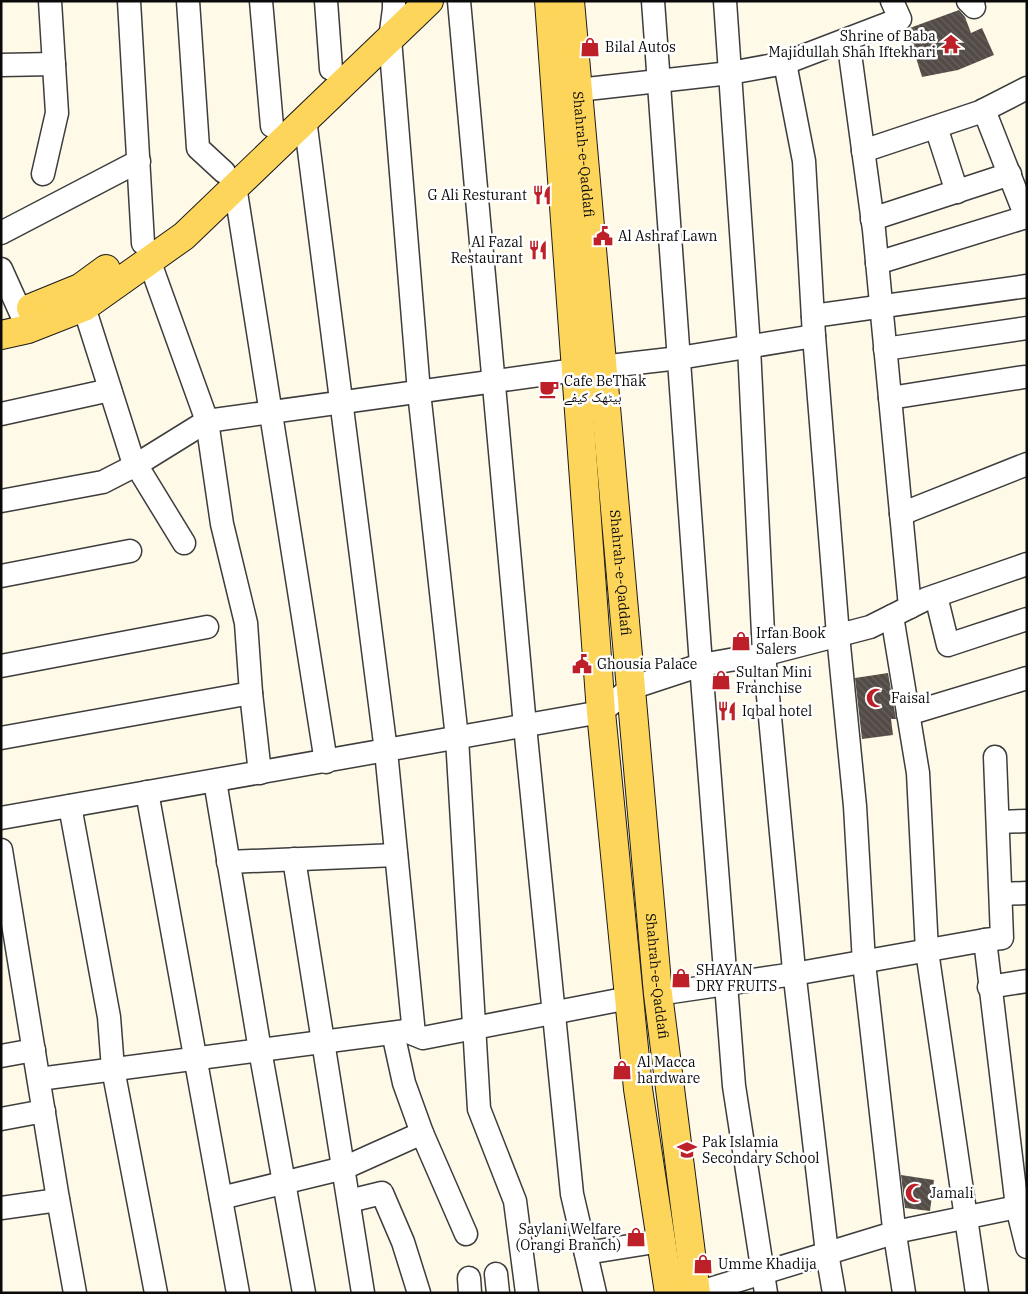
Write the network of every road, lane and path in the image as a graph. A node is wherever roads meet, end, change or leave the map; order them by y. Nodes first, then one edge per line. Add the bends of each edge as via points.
1 (50, 1) edge
2 (129, 1) edge
3 (188, 1) edge
4 (261, 1) edge
5 (326, 1) edge
6 (428, 1) edge
7 (459, 1) edge
8 (549, 1) edge
9 (570, 1) edge
10 (653, 1) edge
11 (725, 1) edge
12 (892, 1) edge
13 (397, 4) edge
14 (390, 39) junction
15 (848, 39) junction
16 (785, 63) junction
17 (54, 64) junction
18 (1, 65) edge
19 (331, 69) junction
20 (730, 73) junction
21 (659, 82) junction
22 (1027, 88) edge
23 (578, 90) junction
24 (984, 110) junction
25 (305, 119) junction
26 (272, 126) junction
27 (936, 127) junction
28 (863, 151) junction
29 (139, 161) junction
30 (43, 174) dead end
31 (1010, 174) junction
32 (230, 179) junction
33 (957, 192) junction
34 (872, 219) junction
35 (1, 233) edge
36 (146, 251) junction
37 (877, 263) junction
38 (1, 269) edge
39 (1027, 286) edge
40 (881, 306) junction
41 (84, 307) junction
42 (17, 319) edge
43 (813, 326) junction
44 (1027, 328) edge
45 (1, 335) edge
46 (749, 347) junction
47 (885, 349) junction
48 (679, 358) junction
49 (602, 367) junction
50 (576, 370) junction
51 (1024, 377) dead end
52 (494, 381) junction
53 (110, 390) junction
54 (419, 392) junction
55 (890, 398) junction
56 (341, 402) junction
57 (271, 412) junction
58 (1, 414) edge
59 (207, 421) junction
60 (1027, 464) edge
61 (136, 465) junction
62 (1, 501) edge
63 (901, 514) junction
64 (184, 543) dead end
65 (130, 551) dead end
66 (1027, 564) edge
67 (1, 576) edge
68 (936, 596) junction
69 (901, 612) junction
70 (1027, 620) edge
71 (207, 627) dead end
72 (838, 635) junction
73 (764, 654) junction
74 (700, 665) junction
75 (1, 666) edge
76 (1027, 678) edge
77 (631, 688) junction
78 (251, 693) junction
79 (601, 712) junction
80 (908, 714) junction
81 (525, 726) junction
82 (1, 738) edge
83 (457, 738) junction
84 (386, 751) junction
85 (996, 757) dead end
86 (326, 762) junction
87 (260, 773) junction
88 (215, 781) junction
89 (148, 792) junction
90 (70, 806) junction
91 (1, 818) edge
92 (1027, 821) edge
93 (998, 822) junction
94 (1, 850) edge
95 (396, 854) junction
96 (294, 859) junction
97 (228, 862) junction
98 (1027, 893) edge
99 (1000, 894) junction
100 (5, 902) edge
101 (984, 940) junction
102 (927, 951) junction
103 (864, 963) junction
104 (794, 974) junction
105 (11, 977) edge
106 (1027, 981) edge
107 (726, 983) junction
108 (990, 987) junction
109 (658, 994) junction
110 (629, 998) junction
111 (554, 1012) junction
112 (474, 1027) junction
113 (404, 1034) junction
114 (324, 1042) junction
115 (34, 1050) junction
116 (260, 1050) junction
117 (1, 1056) edge
118 (196, 1059) junction
119 (113, 1069) junction
120 (38, 1079) junction
121 (44, 1111) junction
122 (1, 1119) edge
123 (422, 1133) junction
124 (344, 1168) junction
125 (284, 1183) junction
126 (221, 1198) junction
127 (58, 1200) junction
128 (349, 1201) junction
129 (1022, 1206) edge
130 (1, 1208) edge
131 (967, 1218) junction
132 (896, 1233) junction
133 (466, 1234) dead end
134 (661, 1241) junction
135 (1027, 1247) edge
136 (586, 1253) junction
137 (827, 1254) junction
138 (764, 1283) edge
139 (76, 1293) edge
140 (156, 1293) edge
141 (238, 1293) edge
142 (304, 1293) edge
143 (363, 1293) edge
144 (419, 1293) edge
145 (527, 1293) edge
146 (595, 1293) edge
147 (669, 1293) edge
148 (697, 1293) edge
149 (834, 1293) edge
150 (904, 1293) edge
151 (977, 1293) edge

1 - 17 street
2 - 29 street
3 - 32 street via 198,148
4 - 26 street
5 - 19 street
6 - 14 main road
7 - 52 street
8 - 50 main road, Shahrah-e-Qaddafi
9 - 23 main road, Shahrah-e-Qaddafi
10 - 21 street
11 - 20 street
12 - 15 street via 900,19
13 - 14 street
13 - 19 main road
14 - 25 main road
14 - 54 street
15 - 16 street
15 - 28 street
16 - 20 street
16 - 43 street via 804,161
17 - 18 street
17 - 30 street via 57,113
19 - 26 main road
20 - 21 street
20 - 46 street
21 - 23 street
21 - 48 street
22 - 24 street
23 - 49 main road, Shahrah-e-Qaddafi
24 - 27 street
24 - 31 street
25 - 32 main road
25 - 56 street
26 - 32 main road
27 - 28 street
27 - 33 street
28 - 34 street
29 - 35 street
29 - 36 street
31 - 33 street
31 - 37 street via 1026,217
32 - 36 main road via 184,236
32 - 57 street
33 - 34 street
34 - 37 street
36 - 41 main road
36 - 42 main road
36 - 59 street
37 - 40 street
38 - 42 street
39 - 40 street
40 - 43 street
40 - 47 street
41 - 42 main road
41 - 53 street
42 - 45 main road
43 - 46 street
43 - 72 street
44 - 47 street
46 - 48 street
46 - 73 street
47 - 55 street
48 - 49 street
48 - 74 street
49 - 50 street
49 - 77 main road, Shahrah-e-Qaddafi
50 - 52 street
50 - 79 main road, Shahrah-e-Qaddafi
51 - 55 street
52 - 54 street
52 - 81 street
53 - 58 street
53 - 61 street
54 - 56 street
54 - 83 street
55 - 63 street
56 - 57 street
56 - 84 street
57 - 59 street
57 - 86 street
59 - 61 street
59 - 78 street via 222,524 246,623
60 - 63 street
61 - 62 street via 103,482
61 - 64 street
63 - 69 street
65 - 67 street
66 - 68 street
68 - 69 street
68 - 70 street via 948,645
69 - 72 street via 870,628
69 - 80 street
71 - 75 street
72 - 73 street
72 - 103 street via 855,806
73 - 74 street
73 - 104 street
74 - 77 street
74 - 107 street
76 - 80 street
77 - 79 street
77 - 109 main road, Shahrah-e-Qaddafi
78 - 82 street
78 - 87 street
79 - 81 street
79 - 110 main road, Shahrah-e-Qaddafi
80 - 102 street via 918,773
81 - 83 street
81 - 111 street
83 - 84 street
83 - 112 street
84 - 86 street
84 - 95 street
85 - 93 street
86 - 87 street
87 - 88 street
88 - 89 street
88 - 97 street
89 - 90 street
89 - 118 street
90 - 91 street
90 - 119 street via 109,1018
92 - 93 street
93 - 99 street
94 - 100 street
95 - 96 street
95 - 113 street
96 - 97 street
96 - 114 street
97 - 116 street
98 - 99 street
99 - 101 street via 1002,938
100 - 105 street
101 - 102 street
101 - 108 street
102 - 103 street
102 - 131 street
103 - 104 street
103 - 132 street
104 - 107 street
104 - 137 street
105 - 115 street
106 - 108 street
107 - 109 street
107 - 138 street via 734,1086
108 - 129 street
109 - 148 main road, Shahrah-e-Qaddafi
110 - 111 street
110 - 134 main road, Shahrah-e-Qaddafi via 638,1089
111 - 112 street
111 - 136 street via 572,1194
112 - 113 street via 423,1038
112 - 145 street via 478,1109 515,1201
113 - 114 street
113 - 123 street via 404,1083
114 - 116 street
114 - 124 street
115 - 117 street
115 - 120 street
116 - 118 street
116 - 125 street
118 - 119 street
118 - 126 street
119 - 120 street
119 - 140 street
120 - 121 street
121 - 122 street
121 - 127 street
123 - 124 street
123 - 133 street
124 - 125 street
124 - 128 street
125 - 126 street
125 - 142 street
126 - 141 street
127 - 130 street
127 - 139 street
128 - 143 street
128 - 144 street via 382,1193 403,1242
129 - 131 street
129 - 135 street
131 - 132 street
131 - 151 street
132 - 137 street
132 - 150 street
134 - 136 street
134 - 147 main road, Shahrah-e-Qaddafi
136 - 146 street
137 - 138 street
137 - 149 street
138 - 148 street

